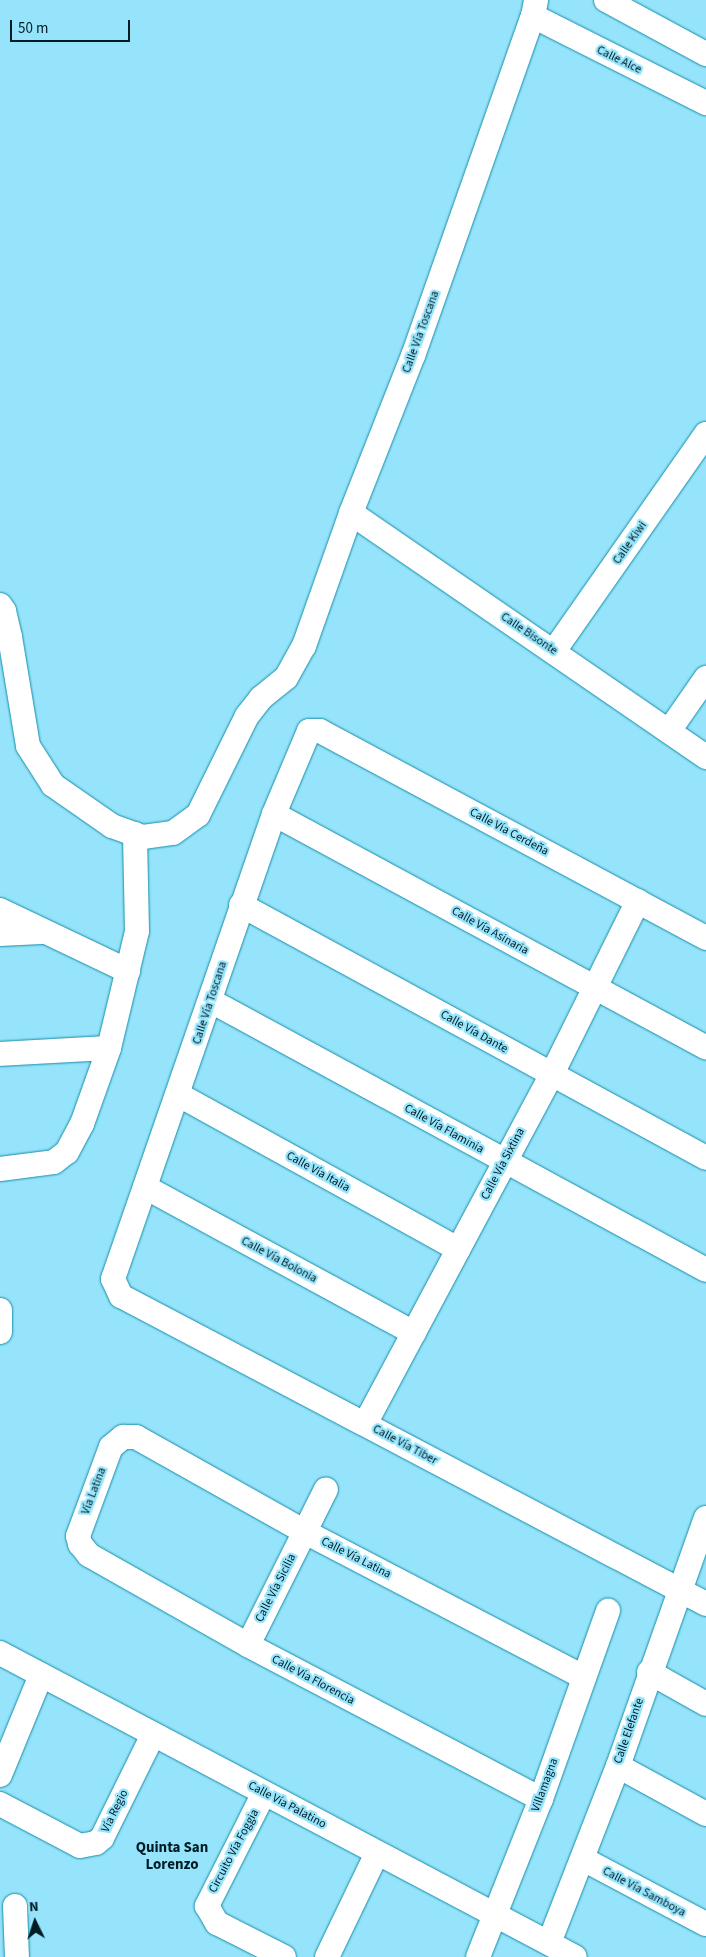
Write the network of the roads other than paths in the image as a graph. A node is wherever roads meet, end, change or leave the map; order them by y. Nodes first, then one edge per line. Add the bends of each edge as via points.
1 (606, 0) edge
2 (534, 8) edge
3 (706, 54) edge
4 (706, 102) edge
5 (706, 434) edge
6 (351, 513) junction
7 (0, 605) edge
8 (554, 651) junction
9 (706, 678) edge
10 (312, 729) joint
11 (669, 731) junction
12 (706, 757) edge
13 (274, 814) junction
14 (134, 834) junction
15 (638, 901) junction
16 (241, 905) junction
17 (0, 910) edge
18 (45, 932) junction
19 (0, 934) edge
20 (706, 938) edge
21 (128, 971) junction
22 (594, 988) junction
23 (210, 1001) junction
24 (109, 1048) junction
25 (706, 1048) edge
26 (0, 1054) edge
27 (552, 1074) junction
28 (179, 1095) junction
29 (706, 1158) edge
30 (504, 1162) junction
31 (0, 1170) edge
32 (145, 1187) junction
33 (458, 1249) junction
34 (706, 1270) edge
35 (113, 1279) joint
36 (0, 1310) edge
37 (0, 1332) edge
38 (414, 1333) junction
39 (365, 1424) junction
40 (129, 1436) joint
41 (326, 1489) dead end
42 (706, 1518) edge
43 (305, 1532) junction
44 (89, 1555) joint
45 (679, 1590) junction
46 (706, 1604) edge
47 (608, 1611) dead end
48 (248, 1645) junction
49 (0, 1652) edge
50 (649, 1672) junction
51 (41, 1675) junction
52 (584, 1676) junction
53 (706, 1704) edge
54 (153, 1735) junction
55 (618, 1766) junction
56 (0, 1775) edge
57 (264, 1793) junction
58 (541, 1799) junction
59 (0, 1804) edge
60 (706, 1814) edge
61 (377, 1852) junction
62 (583, 1860) junction
63 (15, 1906) dead end
64 (494, 1914) junction
65 (706, 1924) edge
66 (549, 1943) junction
67 (17, 1957) edge
68 (284, 1957) edge
69 (327, 1957) edge
70 (478, 1957) edge
71 (575, 1957) edge

1 - 3 street
2 - 4 street, Calle Alce
2 - 6 street, Calle Vía Toscana via 412,356
5 - 8 street, Calle Kiwi
6 - 8 street, Calle Bisonte
6 - 14 street, Calle Vía Toscana via 304,646 286,678 261,698 247,716 198,814 173,832 159,837
7 - 14 street, Calle Vía Toscana via 10,637 28,746 37,764 53,785 75,802 112,826
8 - 11 street, Calle Bisonte
9 - 11 street
10 - 13 street, Calle Vía Toscana via 306,734
10 - 15 street, Calle Vía Cerdeña
11 - 12 street, Calle Bisonte
13 - 16 street, Calle Vía Toscana
13 - 22 street, Calle Vía Asinaria
14 - 21 street via 137,932
15 - 20 street, Calle Vía Cerdeña
15 - 22 street, Calle Vía Sixtina
16 - 23 street, Calle Vía Toscana
16 - 27 street, Calle Vía Dante
17 - 18 street
18 - 19 street
18 - 21 street
21 - 24 street
22 - 25 street, Calle Vía Asinaria
22 - 27 street, Calle Vía Sixtina
23 - 28 street, Calle Vía Toscana
23 - 30 street, Calle Vía Flaminia
24 - 26 street
24 - 31 street via 82,1124 67,1152 44,1165
27 - 29 street, Calle Vía Dante
27 - 30 street, Calle Vía Sixtina
28 - 32 street, Calle Vía Toscana
28 - 33 street, Calle Vía Italia
30 - 33 street, Calle Vía Sixtina
30 - 34 street, Calle Vía Flaminia
32 - 35 street, Calle Vía Toscana
32 - 38 street, Calle Vía Bolonia
33 - 38 street, Calle Vía Sixtina
35 - 39 street, Calle Vía Tiber via 121,1296
36 - 37 street
38 - 39 street, Calle Vía Sixtina
39 - 45 street, Calle Vía Tiber
40 - 43 street, Calle Vía Latina
40 - 44 street, Vía Latina via 116,1441 112,1447 81,1527 80,1544
41 - 43 street, Calle Vía Sicilia
42 - 45 street, Calle Elefante
43 - 48 street, Calle Vía Sicilia
43 - 52 street, Calle Vía Latina
44 - 48 street, Calle Vía Florencia
45 - 46 street, Calle Vía Tiber
45 - 50 street, Calle Elefante
47 - 52 street, Villamagna
48 - 58 street, Calle Vía Florencia
49 - 51 street, Calle Vía Palatino
50 - 53 street
50 - 55 street, Calle Elefante
51 - 54 street, Calle Vía Palatino
51 - 56 street
52 - 58 street, Villamagna
54 - 57 street, Calle Vía Palatino
54 - 59 street, Vía Regio via 102,1838 96,1843 80,1846
55 - 60 street
55 - 62 street, Calle Elefante
57 - 61 street, Calle Vía Palatino
57 - 68 street, Circuito Vía Foggia via 208,1906 217,1923
58 - 64 street, Villamagna
61 - 64 street, Calle Vía Palatino
61 - 69 street
62 - 65 street, Calle Vía Samboya
62 - 66 street, Calle Elefante
63 - 67 street
64 - 66 street, Calle Vía Palatino
64 - 70 street, Villamagna
66 - 71 street, Calle Vía Palatino

